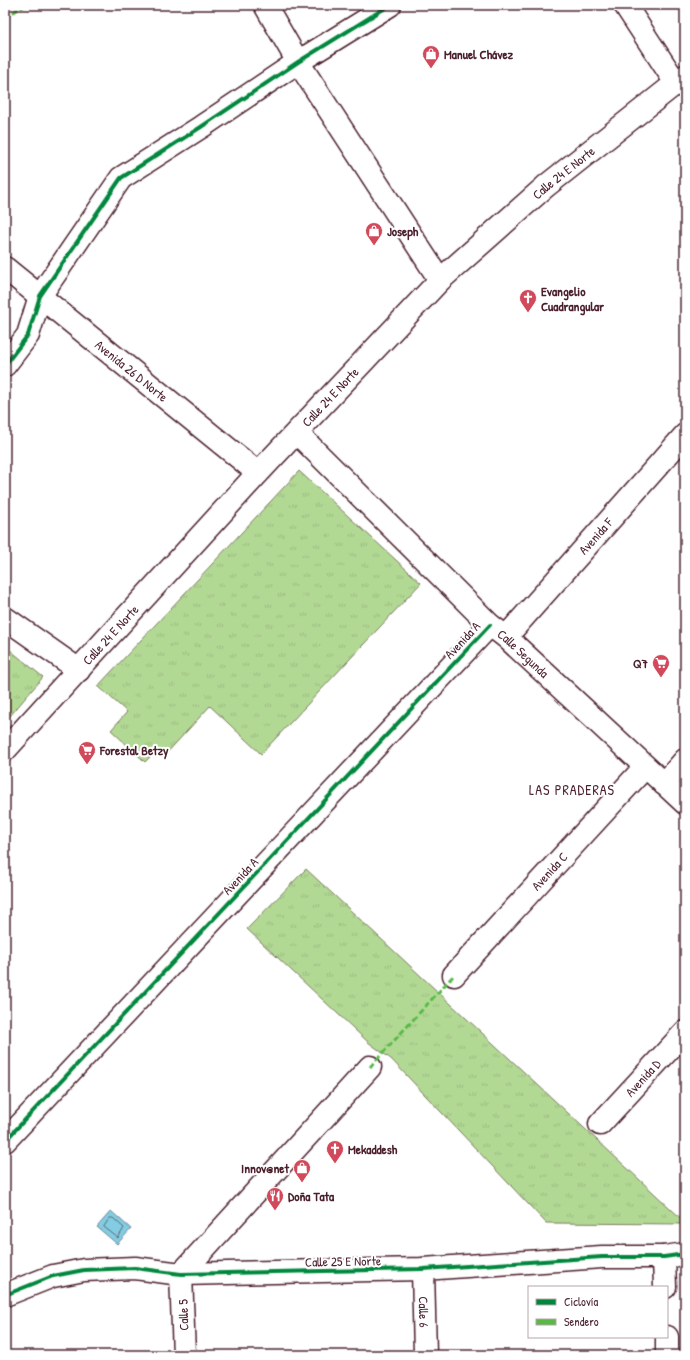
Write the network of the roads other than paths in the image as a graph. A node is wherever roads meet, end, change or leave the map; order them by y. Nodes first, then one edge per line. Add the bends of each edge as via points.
1 (265, 5) edge
2 (390, 5) edge
3 (625, 5) edge
4 (298, 62) junction
5 (680, 79) edge
6 (5, 268) edge
7 (440, 280) junction
8 (40, 296) junction
9 (5, 365) edge
10 (297, 433) junction
11 (685, 436) edge
12 (258, 473) junction
13 (5, 618) edge
14 (498, 631) junction
15 (80, 670) junction
16 (5, 750) edge
17 (685, 760) edge
18 (645, 767) junction
19 (664, 784) junction
20 (685, 803) edge
21 (454, 975) dead end
22 (685, 1032) edge
23 (370, 1067) dead end
24 (600, 1124) dead end
25 (5, 1141) edge
26 (675, 1256) edge
27 (423, 1269) junction
28 (181, 1274) junction
29 (665, 1286) edge
30 (5, 1295) edge
31 (667, 1338) edge
32 (184, 1355) edge
33 (426, 1355) edge
34 (667, 1355) edge

1 - 4 street
2 - 4 street
3 - 5 street
4 - 7 street
4 - 8 street via 121,178
5 - 7 street, Calle 24 E Norte via 546,186
6 - 8 street, Avenida 26 D Norte
7 - 10 street, Calle 24 E Norte
8 - 9 street via 28,335
8 - 12 street, Avenida 26 D Norte
10 - 12 street, Calle 24 E Norte
10 - 14 street, Calle Segunda
11 - 14 street, Avenida F
12 - 15 street, Calle 24 E Norte
13 - 15 street
14 - 18 street, Calle Segunda
14 - 25 street, Avenida A
15 - 16 street, Calle 24 E Norte
17 - 19 street
18 - 19 street, Calle Segunda
18 - 21 street, Avenida C
19 - 20 street, Calle Segunda
22 - 24 street, Avenida D
23 - 28 street
26 - 27 street, Calle 25 E Norte via 602,1257
26 - 29 street
27 - 28 street, Calle 25 E Norte
27 - 33 street, Calle 6
28 - 30 street, Calle 25 E Norte via 135,1268 84,1270 53,1276
28 - 32 street, Calle 5
31 - 34 street

